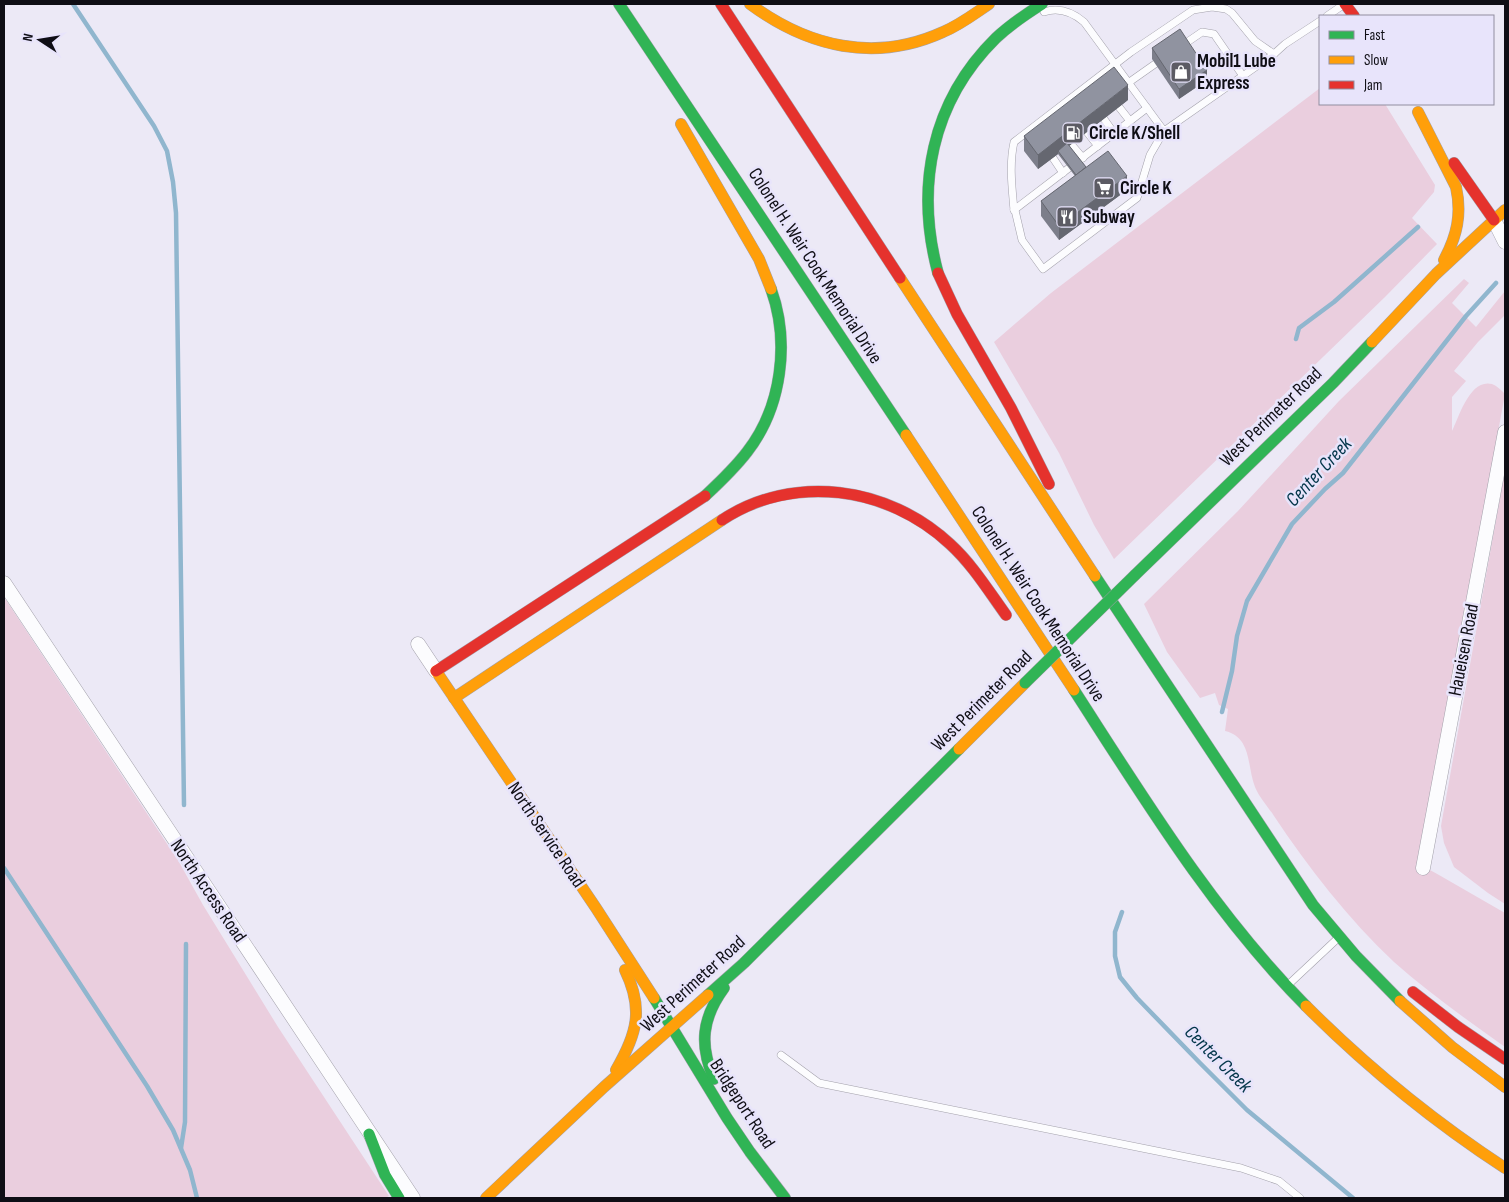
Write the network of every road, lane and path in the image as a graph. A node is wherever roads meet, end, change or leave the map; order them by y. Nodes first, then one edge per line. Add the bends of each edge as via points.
1 (619, 4) edge
2 (721, 4) edge
3 (750, 4) edge
4 (988, 4) edge
5 (1042, 4) edge
6 (1346, 4) edge
7 (1329, 15) edge
8 (1353, 15) edge
9 (1319, 22) edge
10 (1183, 45) edge
11 (985, 50) junction
12 (1274, 54) junction
13 (1155, 64) edge
14 (1115, 65) junction
15 (1243, 76) junction
16 (1128, 83) junction
17 (668, 99) dead end
18 (1119, 107) edge
19 (1147, 108) junction
20 (1416, 108) edge
21 (677, 116) dead end
22 (1104, 119) edge
23 (1130, 121) junction
24 (1164, 131) junction
25 (1087, 132) edge
26 (1114, 133) junction
27 (1072, 144) edge
28 (1098, 146) junction
29 (1053, 158) edge
30 (1013, 193) dead end
31 (1014, 210) junction
32 (1505, 210) edge
33 (1494, 220) junction
34 (1505, 242) edge
35 (1436, 274) junction
36 (1505, 432) edge
37 (1087, 563) junction
38 (4, 583) edge
39 (1010, 621) dead end
40 (418, 644) dead end
41 (1036, 659) dead end
42 (436, 671) junction
43 (1046, 674) dead end
44 (454, 698) junction
45 (1075, 712) dead end
46 (1238, 793) junction
47 (1146, 803) junction
48 (1423, 868) dead end
49 (596, 908) junction
50 (1342, 922) dead end
51 (1339, 938) junction
52 (744, 963) junction
53 (1287, 986) junction
54 (1408, 987) dead end
55 (672, 1027) junction
56 (781, 1056) dead end
57 (1505, 1058) edge
58 (604, 1087) junction
59 (1505, 1087) edge
60 (369, 1134) junction
61 (1502, 1166) edge
62 (773, 1182) junction
63 (399, 1198) edge
64 (413, 1198) edge
65 (486, 1198) edge
66 (785, 1198) edge
67 (1300, 1198) edge

1 - 17 main road
1 - 47 main road, Colonel H. Weir Cook Memorial Drive via 1003,581
2 - 37 main road
3 - 4 main road via 774,22 810,38 837,45 871,48 896,46 926,38 957,25
5 - 11 main road via 1007,28
6 - 7 lane
6 - 8 main road
9 - 12 lane
10 - 15 lane via 1202,32 1214,34
11 - 14 lane via 1044,12 1056,10 1084,22
11 - 37 main road via 949,103 932,154 926,200 932,250 947,292 1031,446
12 - 14 lane via 1255,41 1232,13 1212,7 1193,10
12 - 15 lane
13 - 16 lane
14 - 16 lane
14 - 31 lane via 1033,132 1014,142 1011,154
15 - 24 lane
16 - 19 lane
18 - 23 lane
19 - 23 lane
19 - 24 lane
20 - 33 main road
20 - 35 main road via 1456,187 1461,210 1454,241
21 - 42 main road via 756,256 772,291 778,313 781,356 780,376 770,411 748,454 710,493
22 - 26 lane
23 - 26 lane
24 - 31 lane via 1150,155 1137,198 1043,269 1022,240
25 - 28 lane
26 - 28 lane
27 - 28 lane via 1080,159
29 - 31 lane via 1066,170
30 - 31 lane
32 - 33 main road, West Perimeter Road
33 - 34 street
33 - 35 main road, West Perimeter Road
35 - 52 main road, West Perimeter Road, bridge via 1333,382
36 - 48 street, Haueisen Road
37 - 46 main road
38 - 60 street, North Access Road
39 - 44 main road via 961,556 920,519 893,505 847,492 818,490 788,494 731,514
40 - 42 street, North Service Road
41 - 43 main road
42 - 44 main road, North Service Road
44 - 49 main road, North Service Road
45 - 47 main road
46 - 50 main road
46 - 51 main road via 1312,905
47 - 53 main road, Colonel H. Weir Cook Memorial Drive via 1204,887
49 - 55 main road, North Service Road
49 - 58 main road via 628,975 638,1006 631,1044
51 - 53 lane
51 - 59 main road via 1422,1022
52 - 55 main road, West Perimeter Road
52 - 62 main road via 712,1006 704,1050 713,1075
53 - 61 main road, Colonel H. Weir Cook Memorial Drive via 1364,1061 1434,1119
54 - 57 main road via 1458,1027
55 - 58 main road, West Perimeter Road
55 - 62 main road, Bridgeport Road via 727,1118
56 - 67 lane via 819,1083 1241,1168 1279,1181
58 - 65 main road, West Perimeter Road
60 - 63 main road via 385,1175
60 - 64 street, North Access Road
62 - 66 main road, Bridgeport Road

